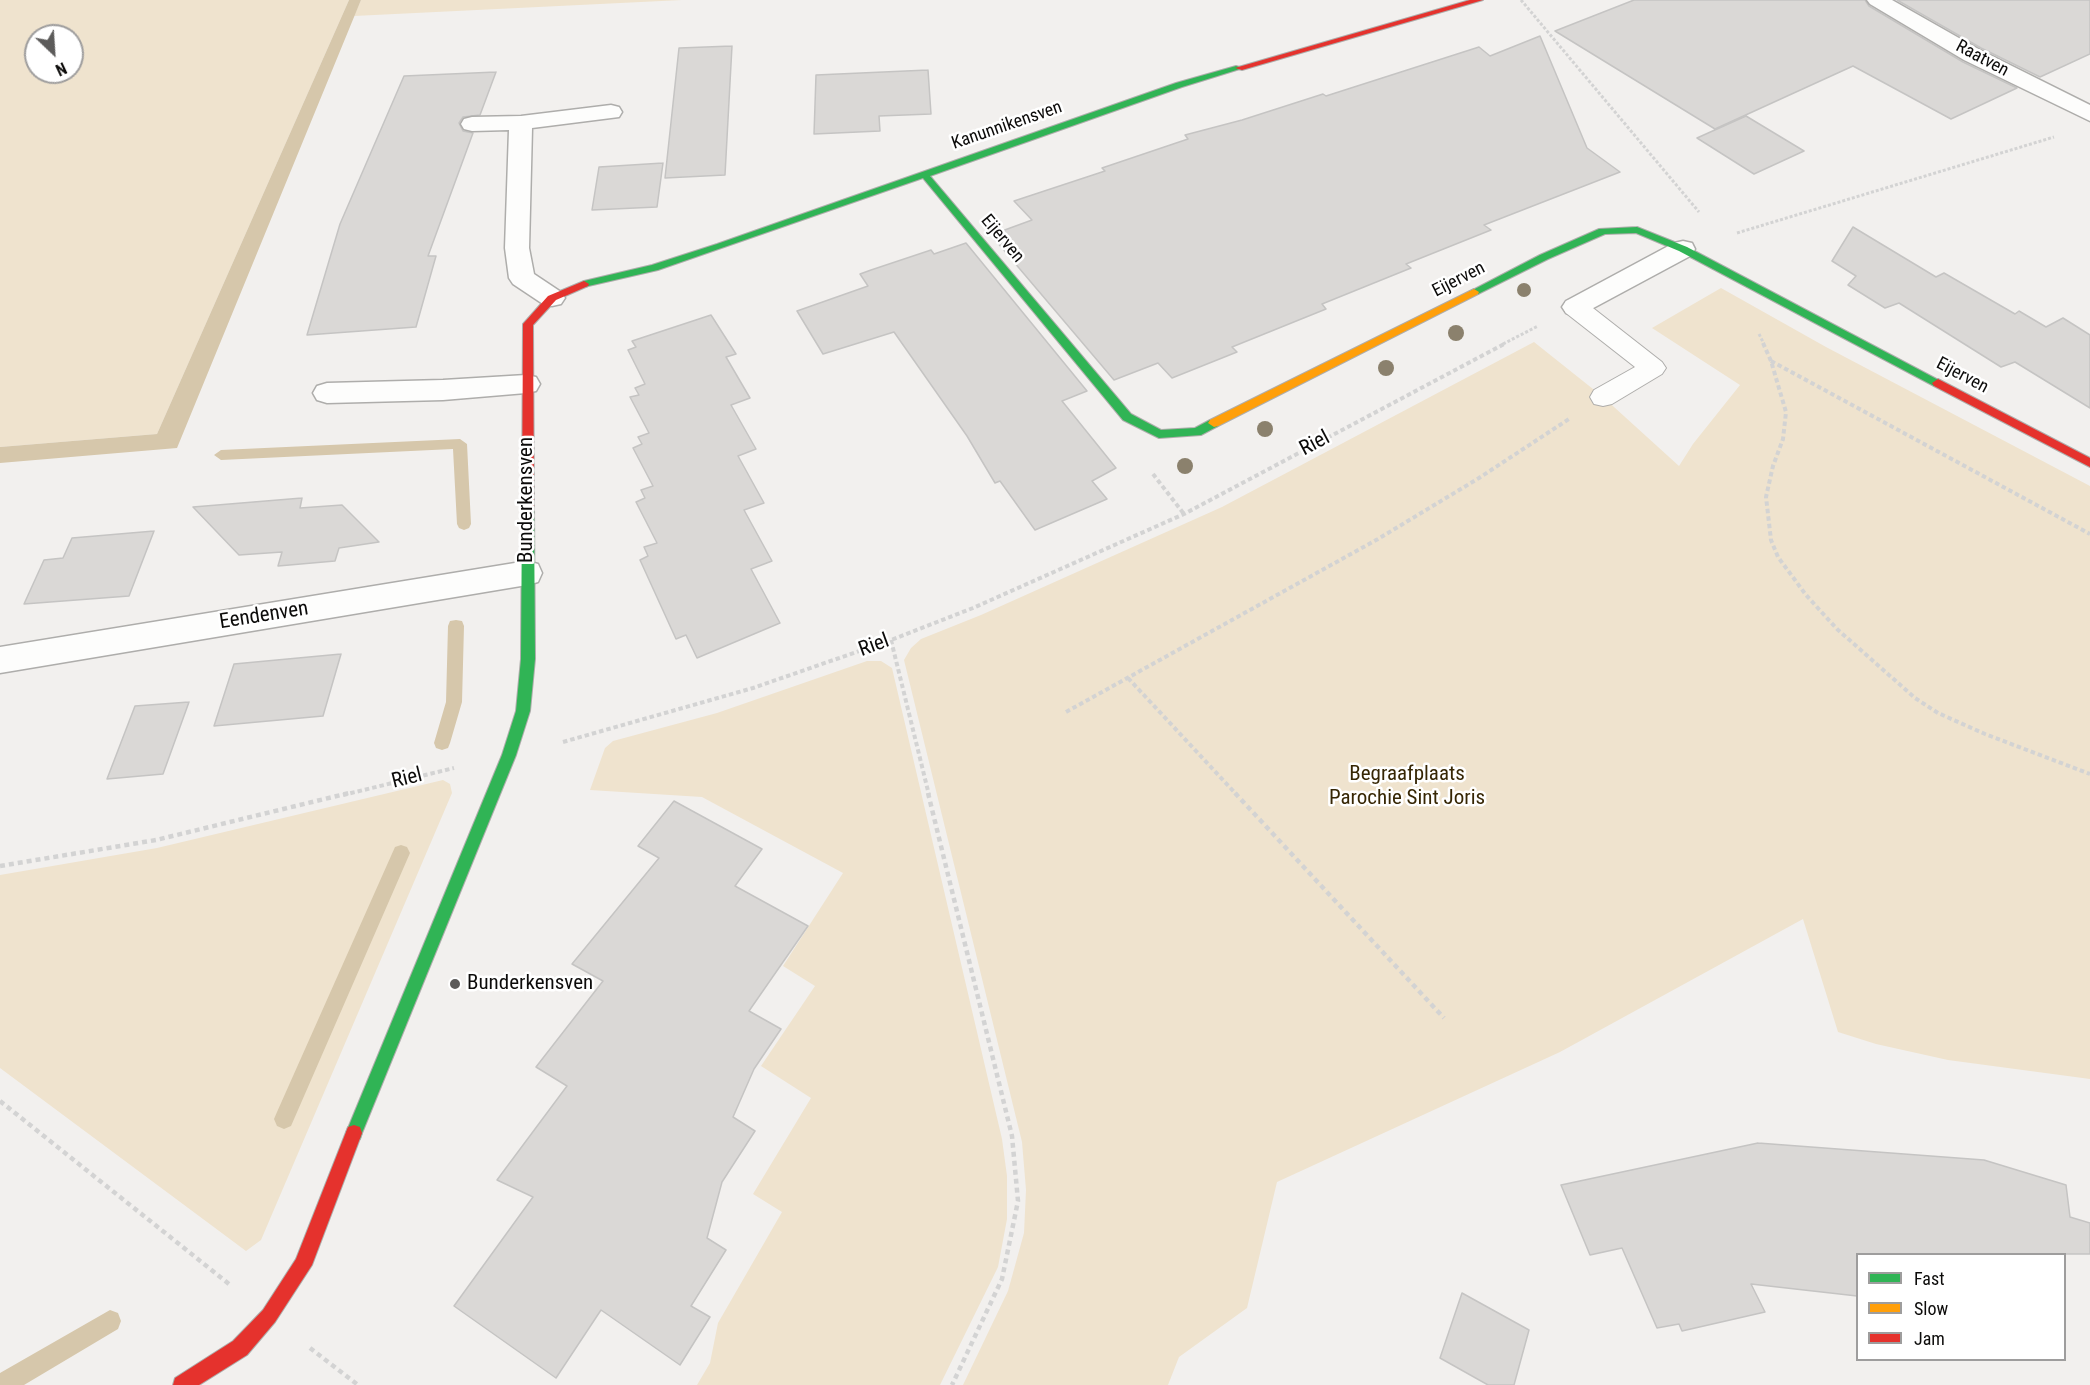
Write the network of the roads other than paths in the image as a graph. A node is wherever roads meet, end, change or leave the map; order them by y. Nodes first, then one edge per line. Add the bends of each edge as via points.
1 (1479, 0) edge
2 (1877, 0) edge
3 (610, 112) dead end
4 (2090, 114) edge
5 (522, 123) junction
6 (472, 124) dead end
7 (924, 174) junction
8 (1683, 249) junction
9 (552, 298) junction
10 (1575, 307) joint
11 (526, 384) junction
12 (327, 393) dead end
13 (1603, 397) road end
14 (2090, 463) edge
15 (527, 573) junction
16 (0, 660) edge
17 (182, 1385) edge

1 - 7 street, Kanunnikensven via 1179,85
2 - 4 street, Raatven via 1972,55 2071,95
3 - 5 street
5 - 6 street
5 - 9 street via 516,248 522,278
7 - 8 street, Eijerven via 1127,417 1159,434 1197,432 1603,231 1637,230
7 - 9 street, Kanunnikensven via 722,246 654,268 588,282
8 - 10 street
8 - 14 street, Eijerven
9 - 11 street, Bunderkensven via 528,324
10 - 13 lane via 1653,368
11 - 12 street
11 - 15 street, Bunderkensven
15 - 16 street, Eendenven
15 - 17 street, Bunderkensven via 528,659 523,711 509,755 303,1265 269,1316 240,1348

